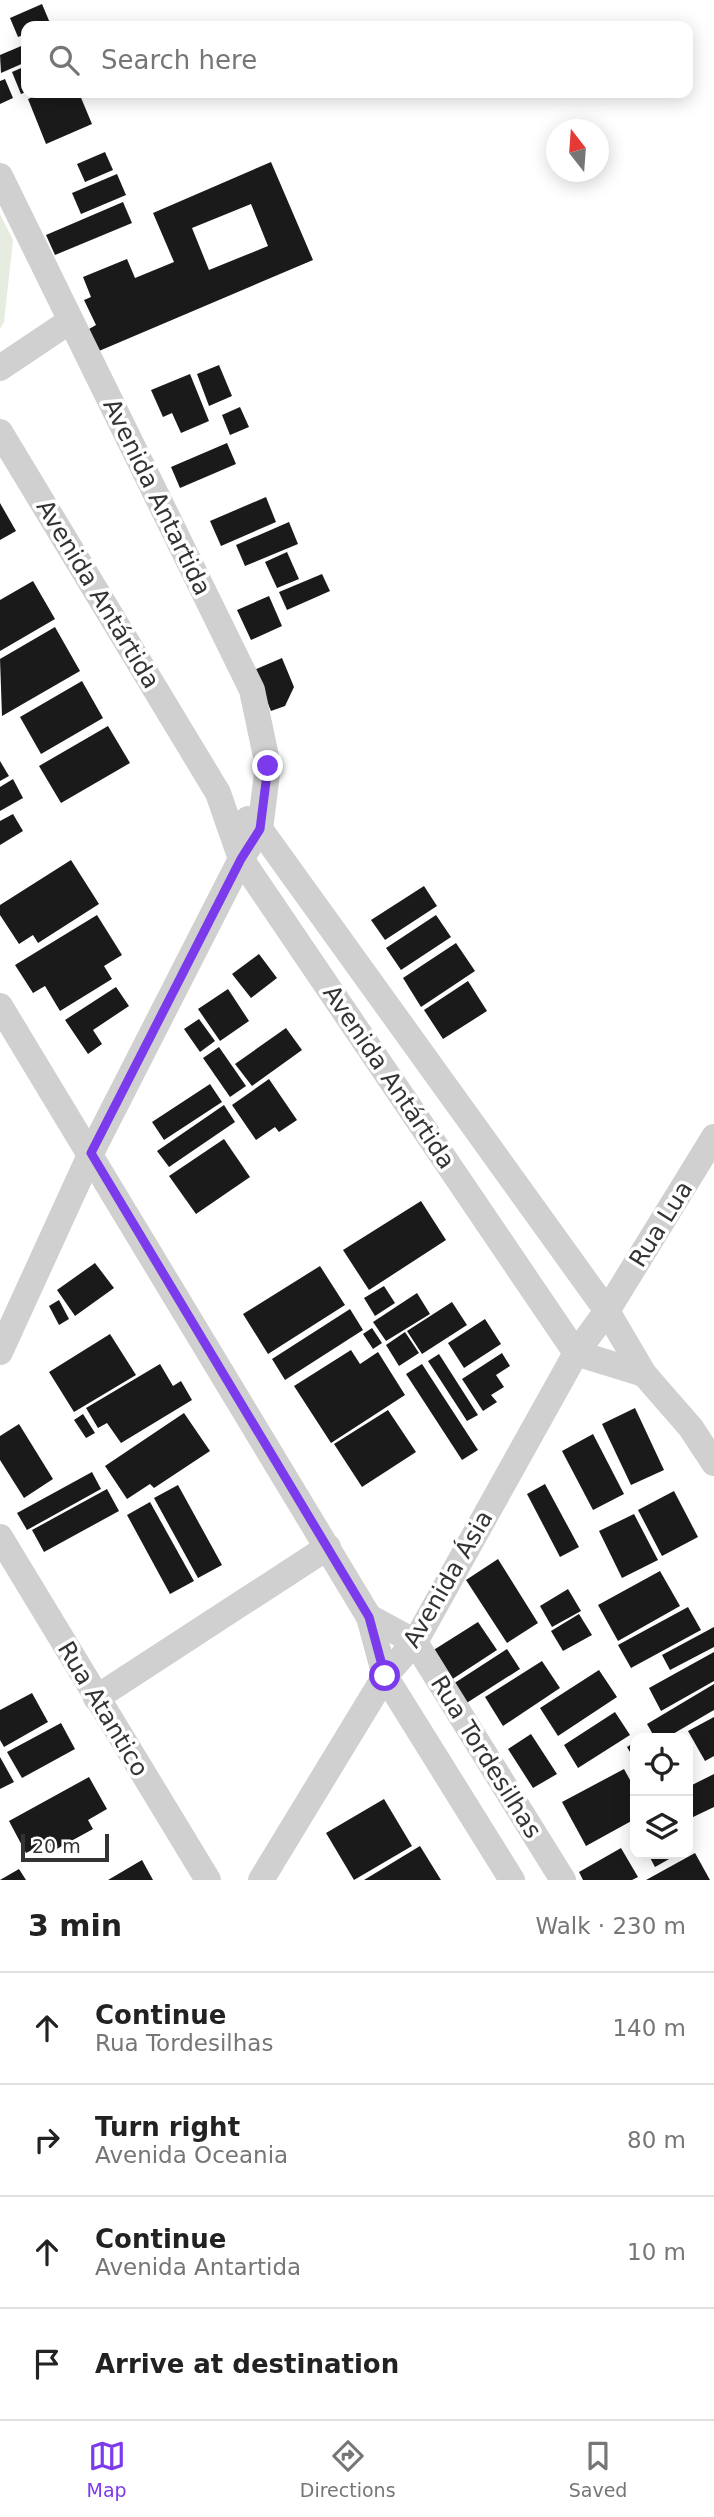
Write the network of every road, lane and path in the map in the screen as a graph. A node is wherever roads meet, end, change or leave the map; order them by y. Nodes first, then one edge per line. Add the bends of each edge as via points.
1 (0, 177) edge
2 (70, 321) junction
3 (0, 368) edge
4 (0, 432) edge
5 (218, 793) junction
6 (260, 829) junction
7 (241, 859) junction
8 (0, 1006) edge
9 (714, 1137) edge
10 (91, 1153) junction
11 (607, 1311) junction
12 (0, 1352) edge
13 (576, 1353) junction
14 (644, 1374) junction
15 (714, 1463) edge
16 (0, 1537) edge
17 (328, 1547) junction
18 (369, 1617) junction
19 (415, 1642) junction
20 (385, 1676) junction
21 (96, 1698) junction
22 (208, 1880) edge
23 (261, 1880) edge
24 (512, 1880) edge
25 (563, 1880) edge

1 - 2 street, Avenida Antartida
2 - 3 street
2 - 6 street, Avenida Antartida via 252,690 268,766
4 - 5 street, Avenida Antártida
5 - 6 street, Avenida Antártida
5 - 7 street, Avenida Antártida
6 - 7 street
6 - 11 street, Avenida Antártida
7 - 10 street
7 - 13 street, Avenida Antártida
8 - 10 street, Rua Tordesilhas
9 - 11 street, Rua Lua
10 - 12 street
10 - 17 street, Rua Tordesilhas
11 - 13 street, Avenida Ásia
11 - 14 street, Avenida Antártida
13 - 14 street
13 - 19 street, Avenida Ásia
14 - 15 street, Avenida Antártida via 691,1428
16 - 21 street, Rua Atantico
17 - 18 street, Rua Tordesilhas
17 - 21 street
18 - 19 street, Rua Tordesilhas
18 - 20 street, Rua Tordesilhas
19 - 20 street, Avenida Ásia
19 - 25 street, Rua Tordesilhas
20 - 23 street, Avenida Ásia
20 - 24 street, Rua Tordesilhas
21 - 22 street, Rua Atantico

